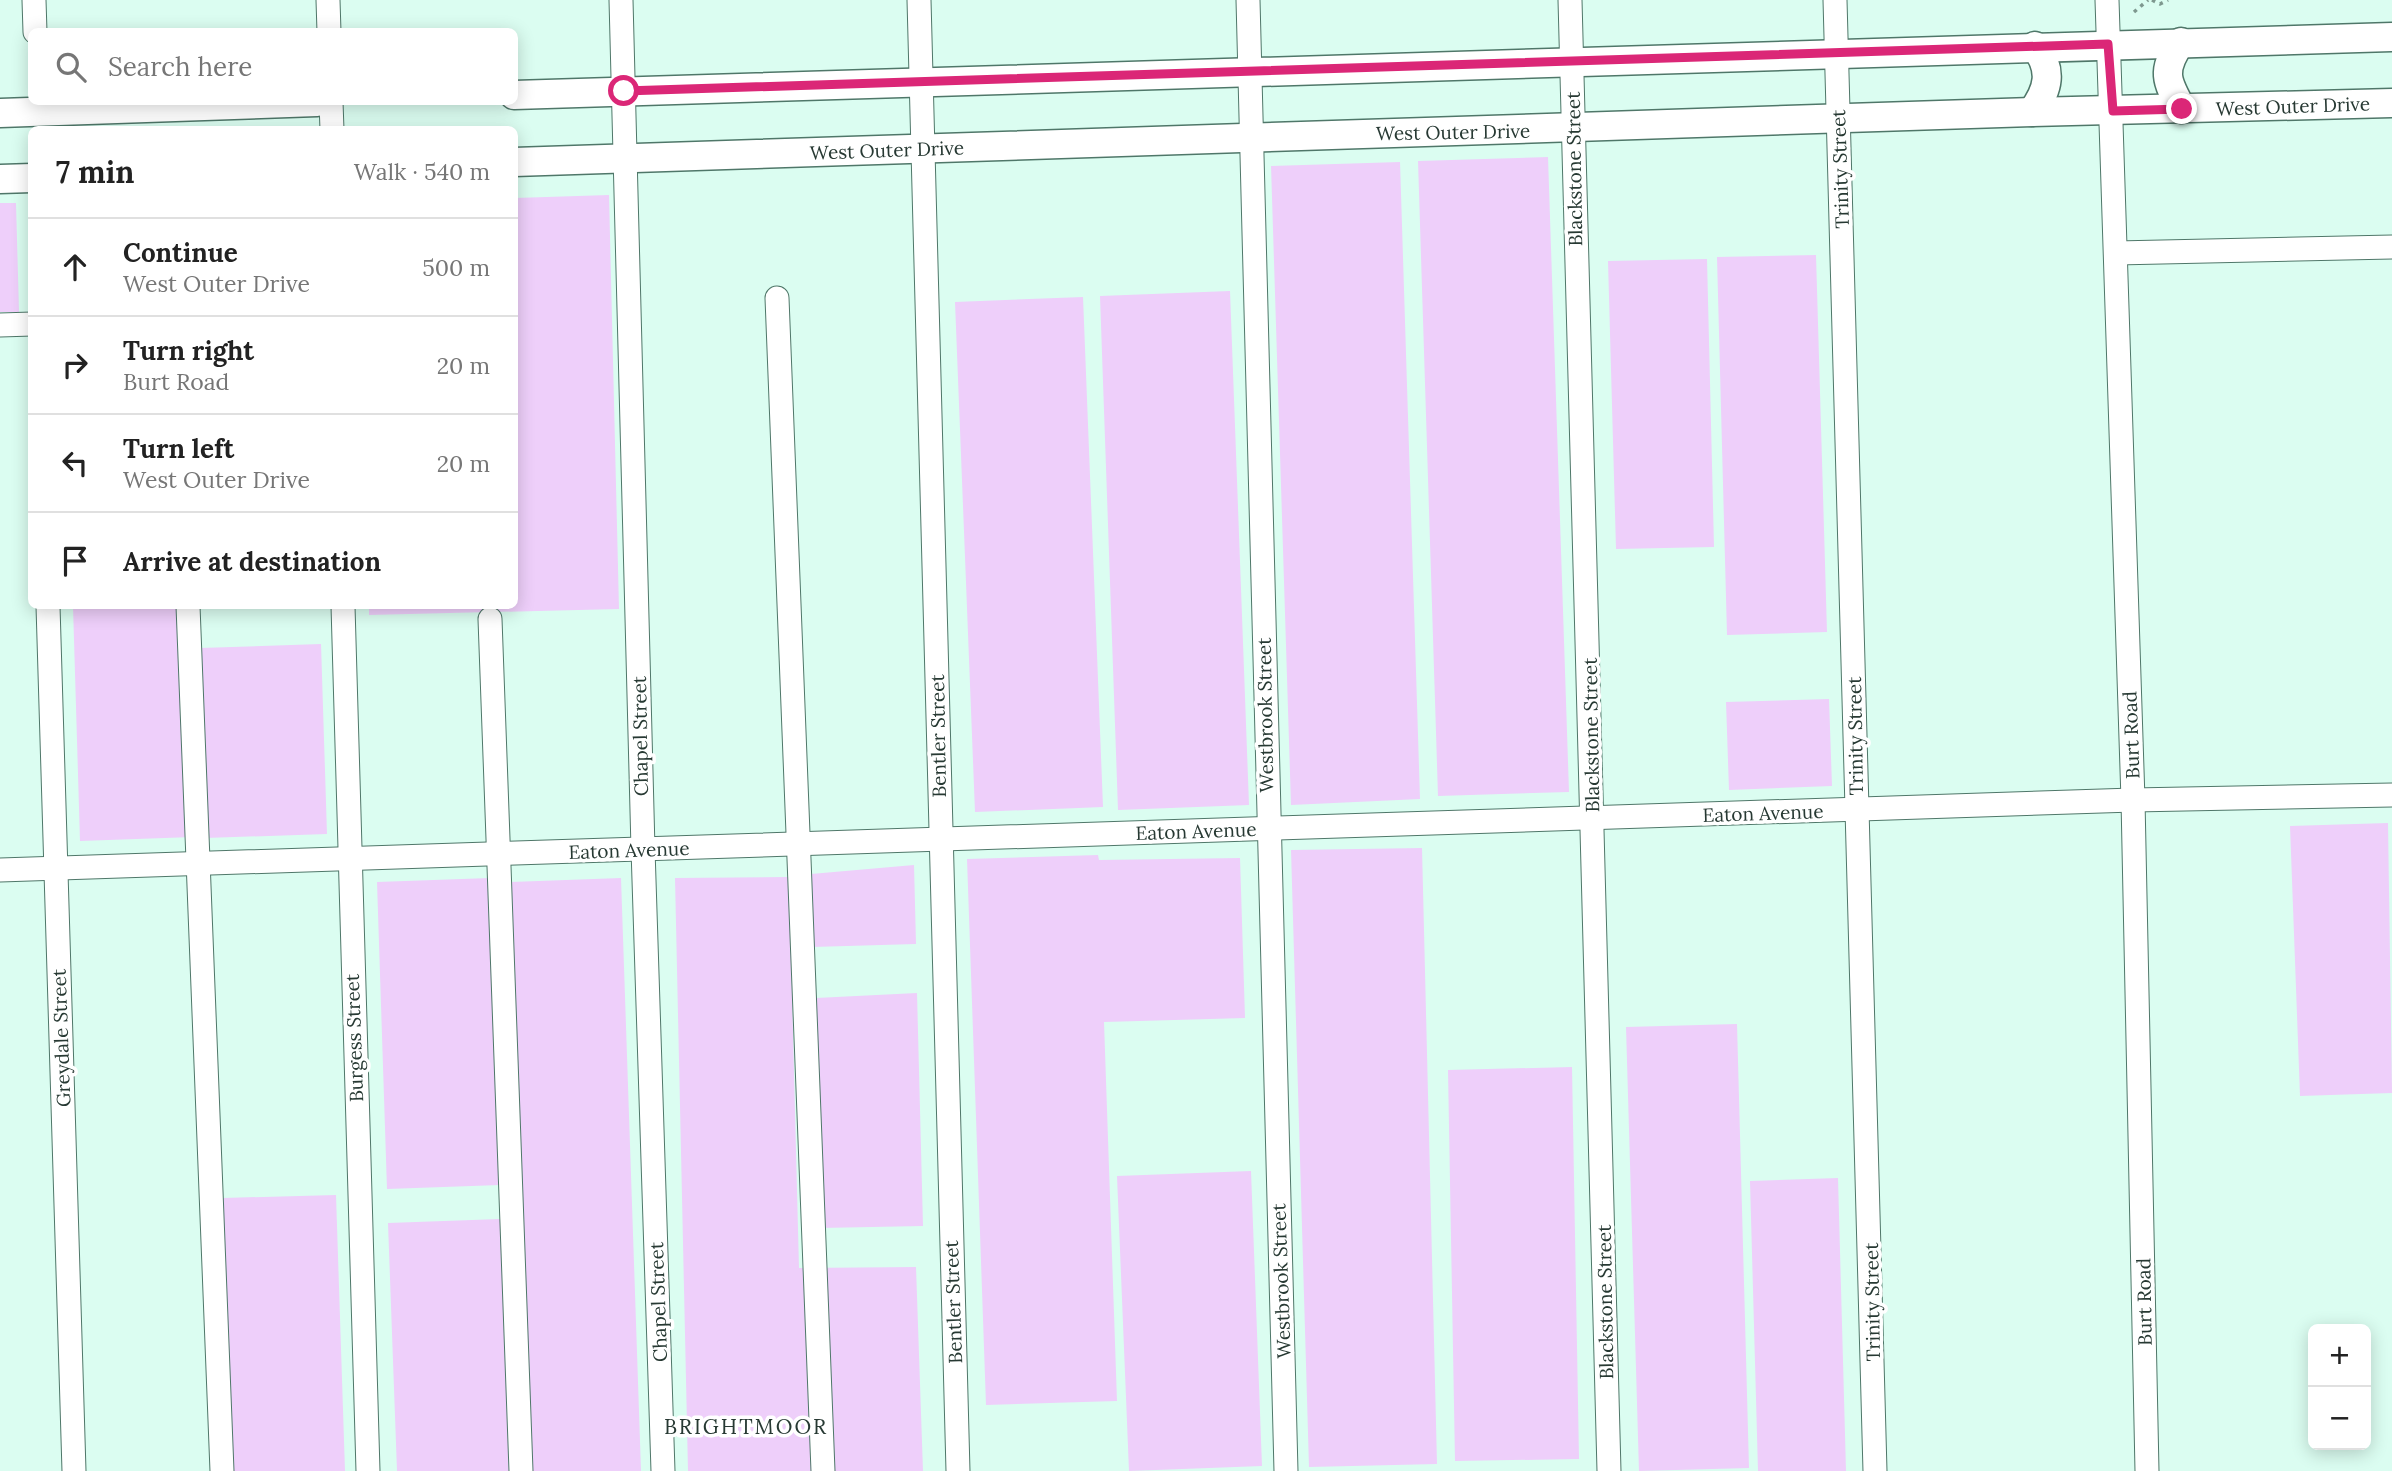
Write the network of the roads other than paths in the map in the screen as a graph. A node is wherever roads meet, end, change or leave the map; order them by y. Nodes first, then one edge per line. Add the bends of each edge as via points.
1 (34, 0) edge
2 (328, 0) edge
3 (621, 0) edge
4 (919, 0) edge
5 (1248, 0) edge
6 (1570, 0) edge
7 (1835, 0) edge
8 (2107, 0) edge
9 (35, 28) edge
10 (329, 28) edge
11 (2392, 37) edge
12 (2181, 42) junction
13 (2108, 44) junction
14 (2035, 46) junction
15 (1836, 52) junction
16 (1572, 61) junction
17 (1251, 71) junction
18 (921, 82) junction
19 (624, 91) junction
20 (518, 95) edge
21 (2392, 103) edge
22 (247, 105) edge
23 (331, 105) edge
24 (2182, 109) junction
25 (2113, 111) junction
26 (2032, 112) junction
27 (0, 113) edge
28 (37, 114) edge
29 (1839, 120) junction
30 (332, 126) edge
31 (1572, 129) junction
32 (1251, 137) junction
33 (922, 149) junction
34 (626, 159) junction
35 (518, 162) edge
36 (28, 178) edge
37 (0, 179) edge
38 (2392, 247) edge
39 (2116, 253) junction
40 (777, 298) dead end
41 (28, 324) edge
42 (0, 325) edge
43 (48, 609) edge
44 (188, 609) edge
45 (343, 609) edge
46 (490, 619) dead end
47 (2392, 795) edge
48 (2133, 800) junction
49 (1856, 809) junction
50 (1593, 819) junction
51 (1268, 828) junction
52 (941, 839) junction
53 (796, 844) junction
54 (643, 849) junction
55 (499, 854) junction
56 (349, 859) junction
57 (199, 864) junction
58 (56, 868) junction
59 (0, 870) edge
60 (74, 1471) edge
61 (222, 1471) edge
62 (368, 1471) edge
63 (522, 1471) edge
64 (663, 1471) edge
65 (823, 1471) edge
66 (958, 1471) edge
67 (1286, 1471) edge
68 (1609, 1471) edge
69 (1875, 1471) edge
70 (2147, 1471) edge

1 - 9 street
2 - 10 street
3 - 19 street, Chapel Street
4 - 18 street, Bentler Street
5 - 17 street, Westbrook Street
6 - 16 street, Blackstone Street
7 - 15 street, Trinity Street
8 - 13 street, Burt Road
11 - 12 main road
12 - 13 main road
12 - 24 main road via 2166,72
13 - 14 main road
13 - 25 street, Burt Road
14 - 15 main road
14 - 26 main road via 2048,82
15 - 16 main road
15 - 29 street, Trinity Street
16 - 17 main road
16 - 31 street, Blackstone Street
17 - 18 main road
17 - 32 street, Westbrook Street
18 - 19 main road
18 - 33 street, Bentler Street
19 - 20 main road
19 - 34 street, Chapel Street
21 - 24 main road, West Outer Drive
22 - 28 main road
23 - 30 street
24 - 25 main road, West Outer Drive
25 - 26 main road, West Outer Drive
25 - 39 street, Burt Road
26 - 29 main road, West Outer Drive
27 - 28 main road
29 - 31 main road, West Outer Drive
29 - 49 street, Trinity Street
31 - 32 main road, West Outer Drive
31 - 50 street, Blackstone Street
32 - 33 main road, West Outer Drive
32 - 51 street, Westbrook Street
33 - 34 main road, West Outer Drive
33 - 52 street, Bentler Street
34 - 35 main road, West Outer Drive
34 - 54 street, Chapel Street
36 - 37 main road
38 - 39 street
39 - 48 street, Burt Road
40 - 53 street
41 - 42 street
43 - 58 street, Greydale Street
44 - 57 street
45 - 56 street, Burgess Street
46 - 55 street
47 - 48 street, Eaton Avenue
48 - 49 street, Eaton Avenue
48 - 70 street, Burt Road
49 - 50 street, Eaton Avenue
49 - 69 street, Trinity Street
50 - 51 street, Eaton Avenue
50 - 68 street, Blackstone Street
51 - 52 street, Eaton Avenue
51 - 67 street, Westbrook Street
52 - 53 street, Eaton Avenue
52 - 66 street, Bentler Street
53 - 54 street, Eaton Avenue
53 - 65 street
54 - 55 street, Eaton Avenue
54 - 64 street, Chapel Street
55 - 56 street, Eaton Avenue
55 - 63 street
56 - 57 street, Eaton Avenue
56 - 62 street, Burgess Street
57 - 58 street, Eaton Avenue
57 - 61 street
58 - 59 street, Eaton Avenue
58 - 60 street, Greydale Street

